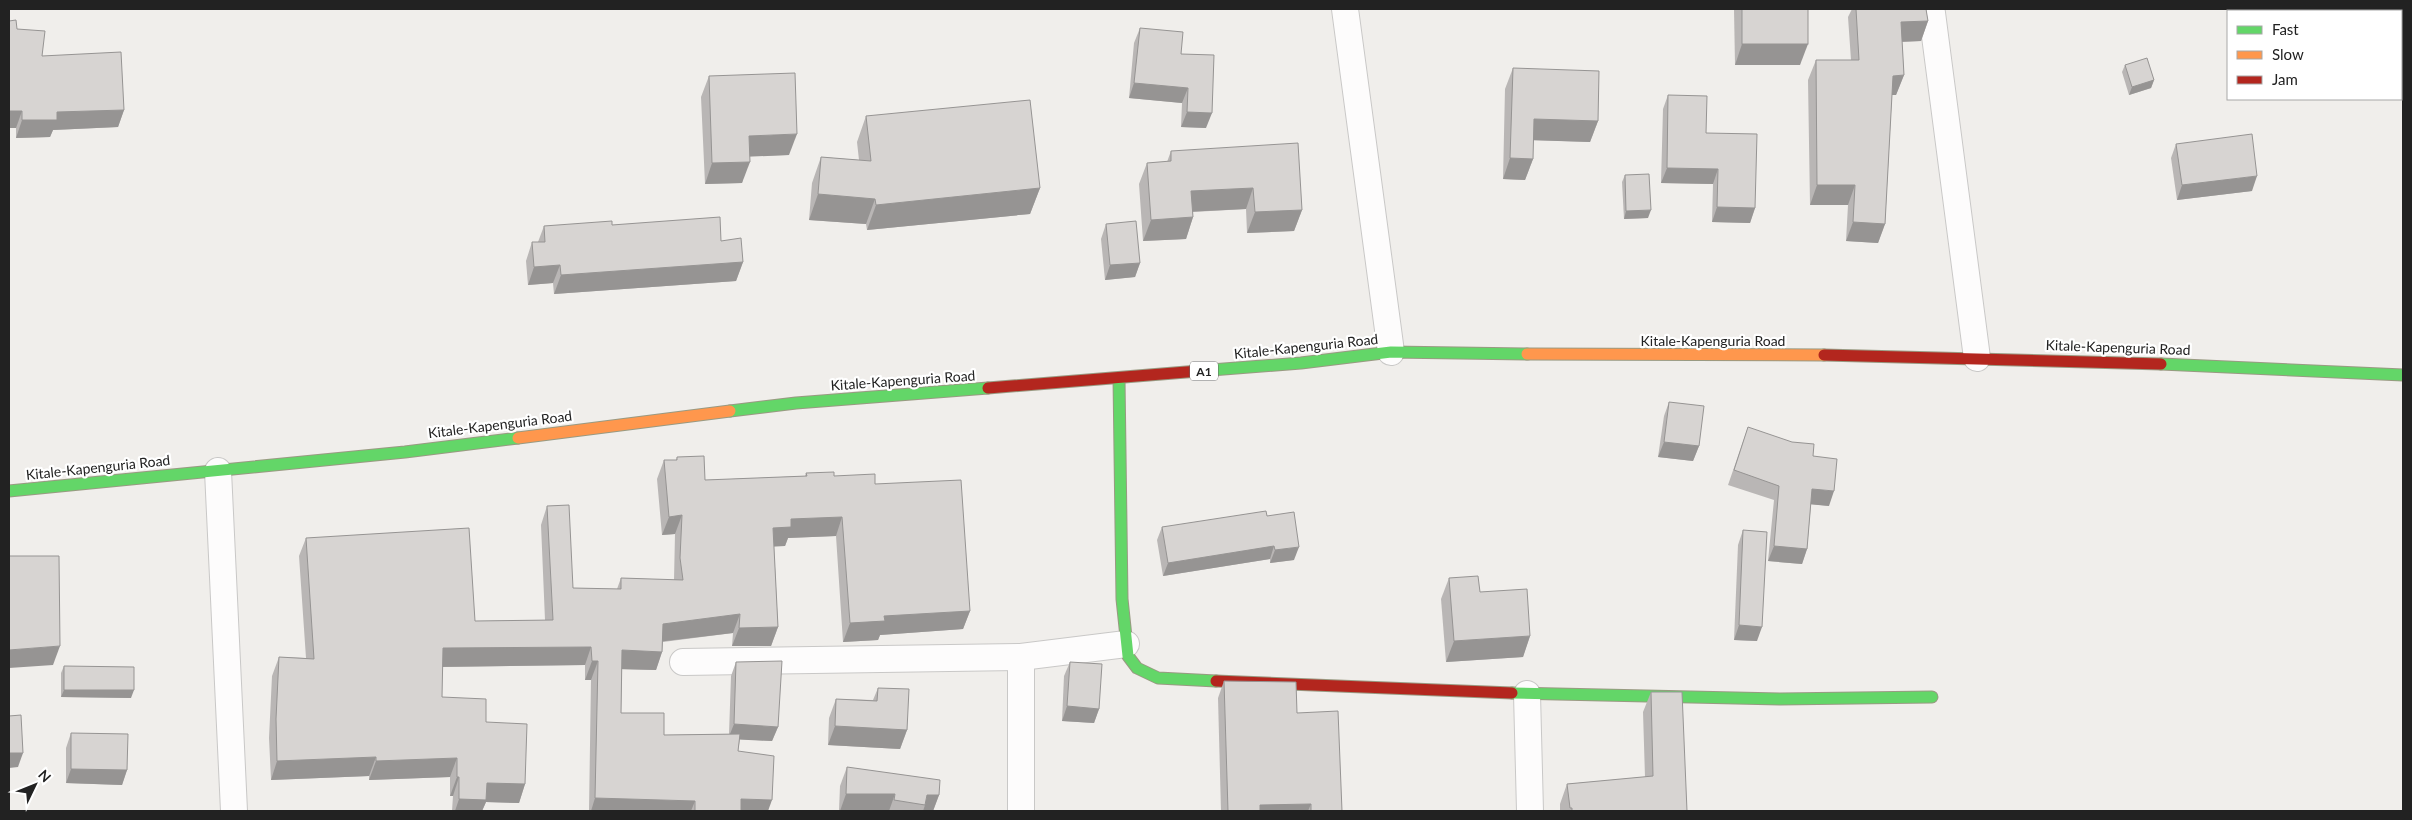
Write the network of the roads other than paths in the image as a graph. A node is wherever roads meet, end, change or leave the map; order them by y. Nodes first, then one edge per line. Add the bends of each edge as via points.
1 (1345, 9) edge
2 (1932, 13) dead end
3 (1390, 352) junction
4 (1977, 358) junction
5 (2403, 375) edge
6 (1119, 378) junction
7 (218, 470) junction
8 (9, 491) edge
9 (1126, 644) junction
10 (1020, 657) junction
11 (683, 662) dead end
12 (1527, 694) junction
13 (1932, 697) dead end
14 (234, 811) edge
15 (1021, 811) edge
16 (1530, 811) edge

1 - 3 street
2 - 4 street
3 - 4 main road, Kitale-Kapenguria Road / A1
3 - 6 main road, Kitale-Kapenguria Road / A1
4 - 5 main road, Kitale-Kapenguria Road / A1 via 2245,366
6 - 7 main road, Kitale-Kapenguria Road / A1 via 796,403 405,452
6 - 9 main road via 1122,599
7 - 8 main road, Kitale-Kapenguria Road / A1
7 - 14 street
9 - 10 street
9 - 12 main road via 1128,656 1137,668 1158,678
10 - 11 street
10 - 15 street
12 - 13 main road via 1780,699
12 - 16 street

